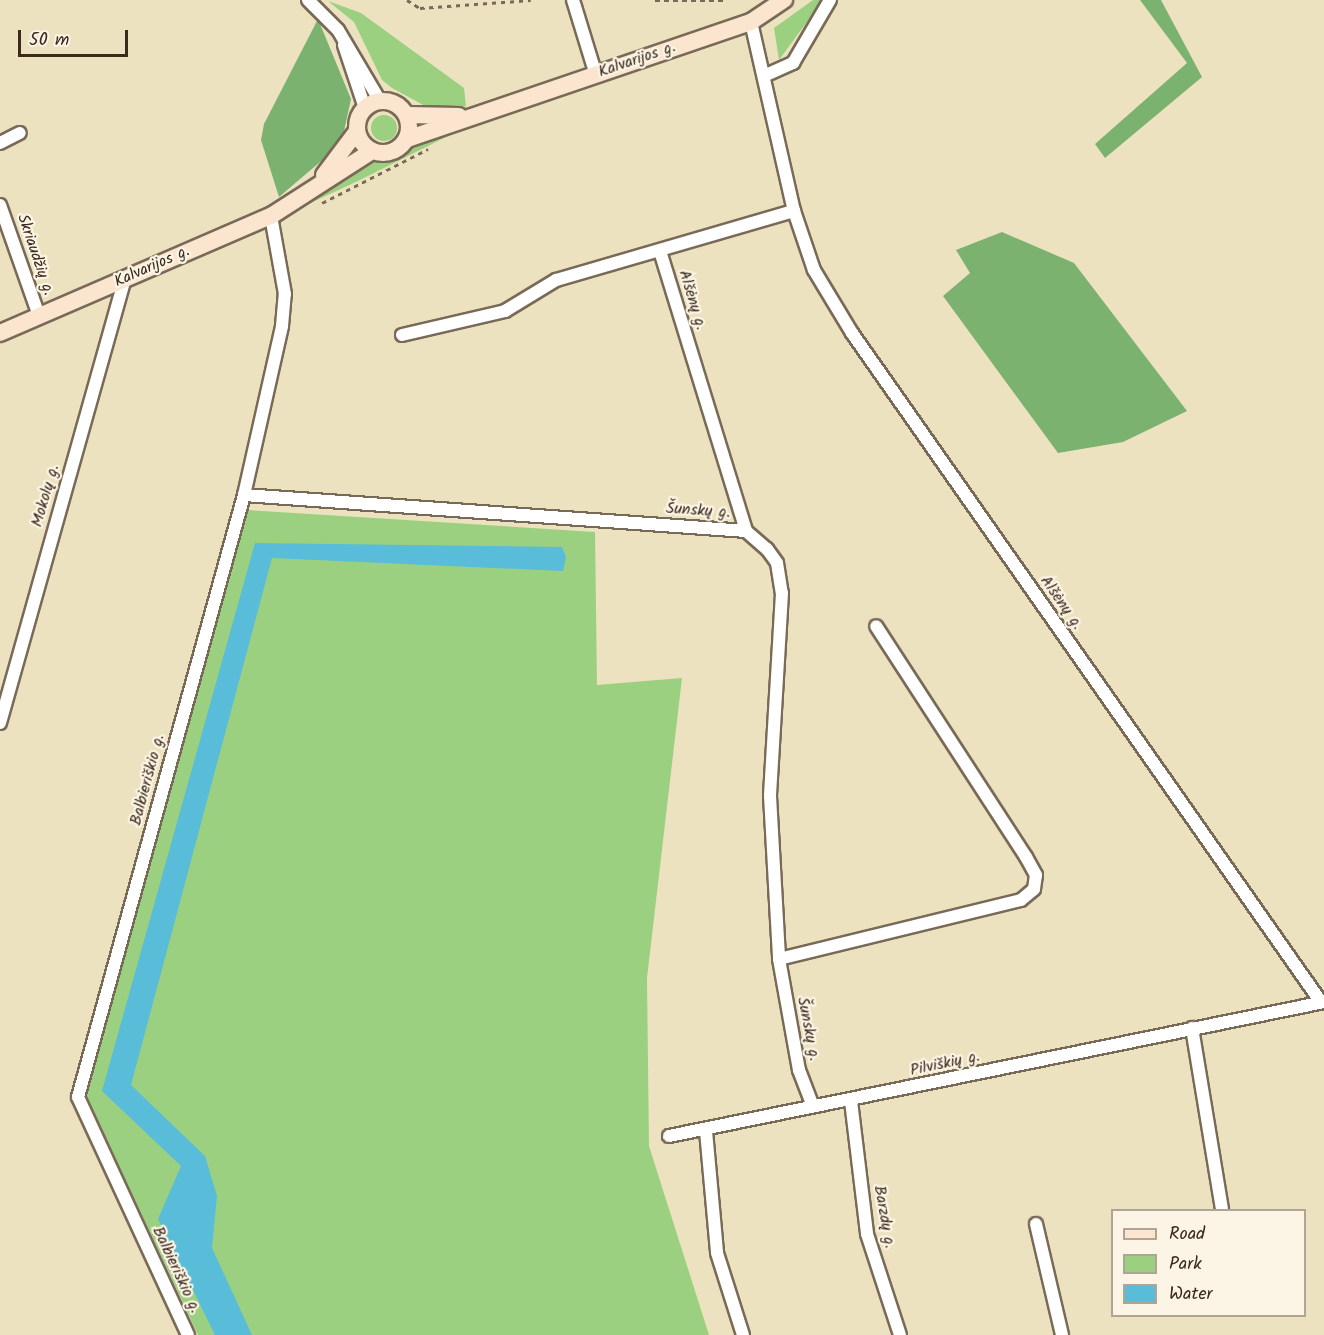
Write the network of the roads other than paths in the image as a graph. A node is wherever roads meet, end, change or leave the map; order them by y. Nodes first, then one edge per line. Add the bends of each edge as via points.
1 (308, 0) edge
2 (573, 0) edge
3 (784, 0) edge
4 (830, 0) edge
5 (751, 22) junction
6 (596, 75) junction
7 (766, 75) junction
8 (373, 104) junction
9 (487, 114) junction
10 (407, 116) junction
11 (357, 131) junction
12 (20, 133) dead end
13 (407, 139) junction
14 (0, 143) edge
15 (372, 151) junction
16 (303, 198) junction
17 (0, 205) edge
18 (794, 211) junction
19 (271, 216) junction
20 (660, 251) junction
21 (125, 279) junction
22 (39, 316) junction
23 (0, 333) edge
24 (402, 335) dead end
25 (244, 495) junction
26 (746, 531) junction
27 (876, 626) dead end
28 (3, 701) edge
29 (0, 723) edge
30 (779, 959) junction
31 (1323, 1002) edge
32 (1192, 1028) junction
33 (851, 1101) junction
34 (812, 1104) junction
35 (706, 1131) junction
36 (669, 1136) dead end
37 (1222, 1209) edge
38 (1036, 1224) dead end
39 (188, 1335) edge
40 (743, 1335) edge
41 (900, 1335) edge
42 (1062, 1335) edge

1 - 8 street via 338,30
2 - 6 street
3 - 5 main road, Kalvarijos g.
4 - 7 street via 793,63
5 - 6 main road, Kalvarijos g.
5 - 7 street, Alšėnų g.
6 - 9 main road, Kalvarijos g.
7 - 18 street, Alšėnų g.
8 - 10 main road via 396,104
8 - 11 main road
9 - 10 main road, Kalvarijos g.
9 - 13 main road, Kalvarijos g.
10 - 13 main road
11 - 15 main road
11 - 16 main road, Kalvarijos g.
12 - 14 street
13 - 15 main road via 396,150
15 - 16 main road, Kalvarijos g.
16 - 19 main road, Kalvarijos g.
17 - 22 street, Skriaudžių g.
18 - 20 street
18 - 31 street, Alšėnų g. via 811,264 852,333
19 - 21 main road, Kalvarijos g.
19 - 25 street, Balbieriškio g. via 284,305
20 - 24 street via 556,280 505,311
20 - 26 street, Alšėnų g.
21 - 22 main road, Kalvarijos g.
21 - 28 street, Mokolų g.
22 - 23 main road, Kalvarijos g.
25 - 26 street, Šunskų g.
25 - 39 street, Balbieriškio g. via 78,1097
26 - 30 street, Šunskų g. via 777,563 782,593 770,796
27 - 30 street via 1026,857 1036,875 1034,889 1021,900
28 - 29 street, Mokolų g.
30 - 34 street, Šunskų g. via 799,1070
31 - 32 street, Pilviškių g.
32 - 33 street, Pilviškių g.
32 - 37 street
33 - 34 street, Pilviškių g.
33 - 41 street, Barzdų g. via 867,1234
34 - 35 street, Pilviškių g.
35 - 36 street, Pilviškių g.
35 - 40 street via 717,1253
38 - 42 street

